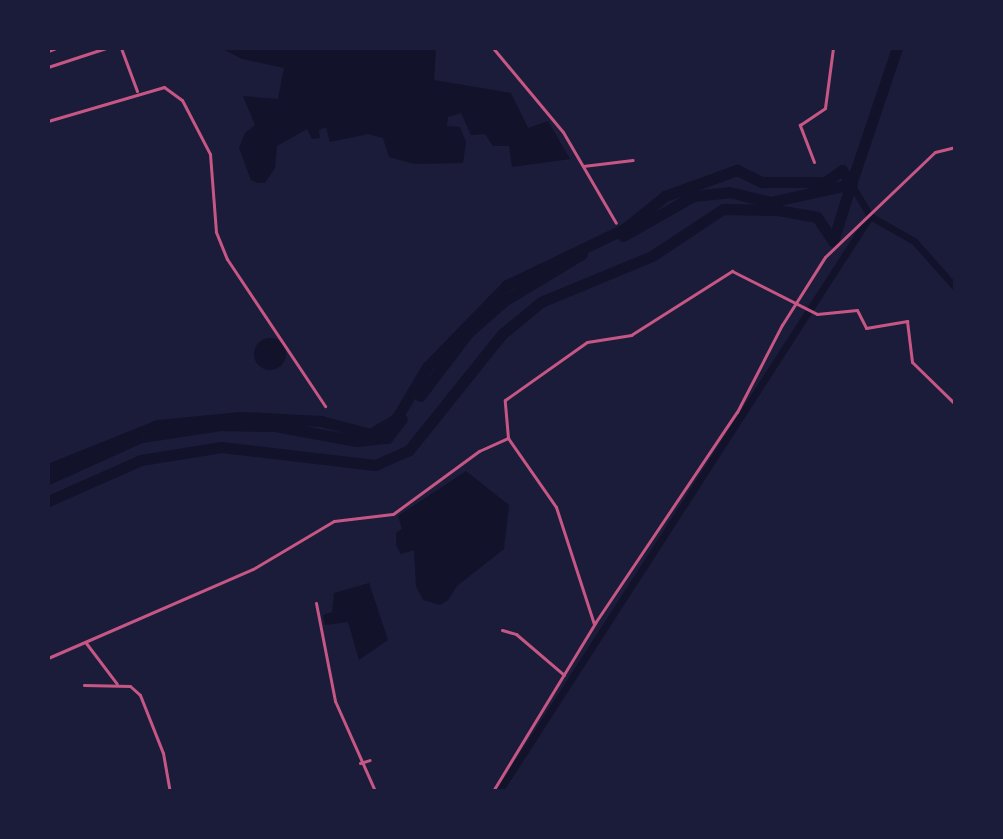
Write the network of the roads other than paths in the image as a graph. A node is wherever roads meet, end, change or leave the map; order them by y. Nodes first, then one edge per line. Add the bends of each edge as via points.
1 (56, 48) edge
2 (106, 48) edge
3 (121, 48) edge
4 (493, 48) edge
5 (833, 48) edge
6 (48, 51) edge
7 (48, 67) edge
8 (137, 91) junction
9 (48, 121) edge
10 (955, 145) edge
11 (633, 160) dead end
12 (814, 162) dead end
13 (583, 166) junction
14 (616, 223) dead end
15 (796, 301) junction
16 (955, 404) edge
17 (325, 406) dead end
18 (508, 438) junction
19 (316, 603) dead end
20 (594, 624) junction
21 (502, 630) dead end
22 (86, 643) junction
23 (48, 658) edge
24 (564, 675) junction
25 (117, 684) junction
26 (84, 685) dead end
27 (370, 760) dead end
28 (360, 763) junction
29 (170, 791) edge
30 (375, 791) edge
31 (493, 791) edge

1 - 6 street
2 - 7 street
3 - 8 street
4 - 13 street via 554,121
5 - 12 street via 825,108 800,125
8 - 9 street
8 - 17 street via 164,87 195,117 210,154 216,232 227,259
10 - 15 street via 935,152 831,249
11 - 13 street
13 - 14 street
15 - 16 street via 825,316 857,310 866,328 907,321 912,362
15 - 18 street via 732,271 631,335 587,342 505,400
15 - 20 street via 737,412
18 - 20 street via 556,507
18 - 22 street via 479,451 393,514 334,521 276,558
19 - 28 street via 335,701
20 - 24 street
21 - 24 street via 516,634
22 - 23 street
22 - 25 street
24 - 31 street
25 - 26 street
25 - 29 street via 140,695 163,753
27 - 28 street
28 - 30 street

